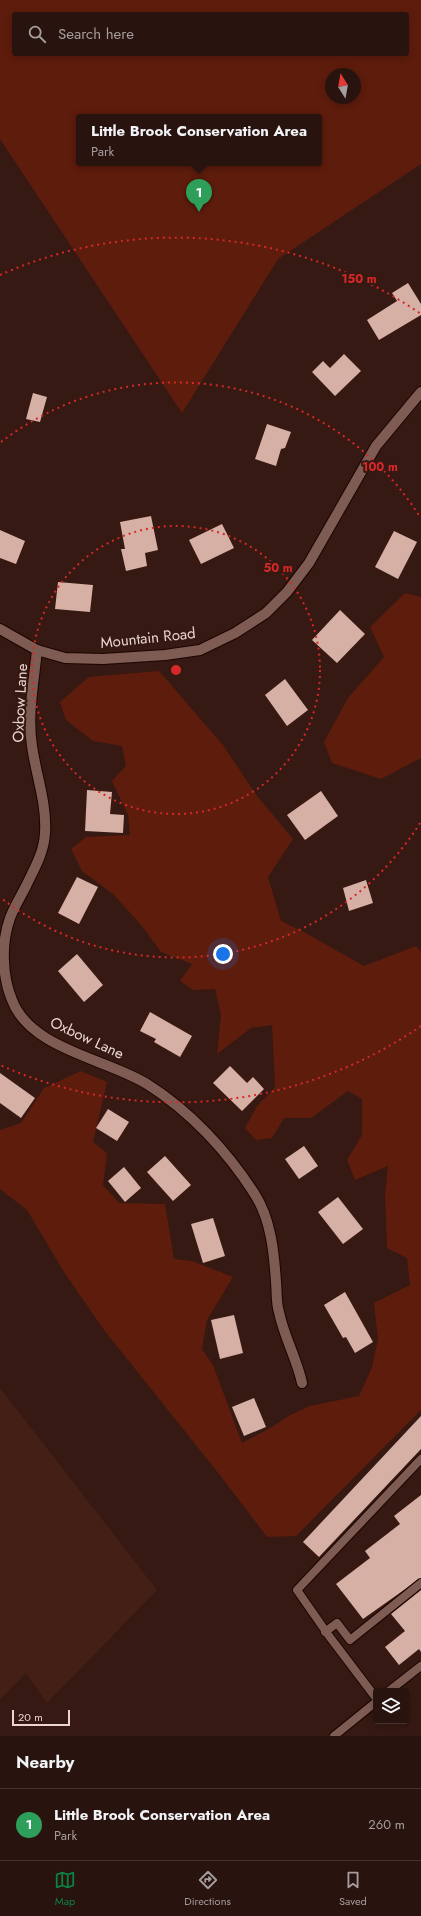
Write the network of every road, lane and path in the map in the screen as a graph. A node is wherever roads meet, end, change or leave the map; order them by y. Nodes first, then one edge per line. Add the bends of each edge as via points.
1 (421, 392) edge
2 (0, 629) edge
3 (37, 650) junction
4 (302, 1383) dead end
5 (421, 1459) edge
6 (421, 1584) edge
7 (325, 1632) junction
8 (421, 1666) edge
9 (393, 1688) edge
10 (373, 1694) edge
11 (373, 1704) edge
12 (334, 1736) edge

1 - 3 street, Mountain Road via 376,446 308,562 287,592 266,613 200,650 103,659 65,658
2 - 3 street, Mountain Road
3 - 4 street, Oxbow Lane via 31,744 42,793 46,832 39,860 10,918 6,938 4,953 12,1002 19,1014 43,1036 129,1074 165,1096 224,1152 255,1194 269,1226 278,1310
5 - 7 lane via 297,1590
6 - 7 lane via 350,1640 337,1623
7 - 10 lane
8 - 9 lane
11 - 12 lane

